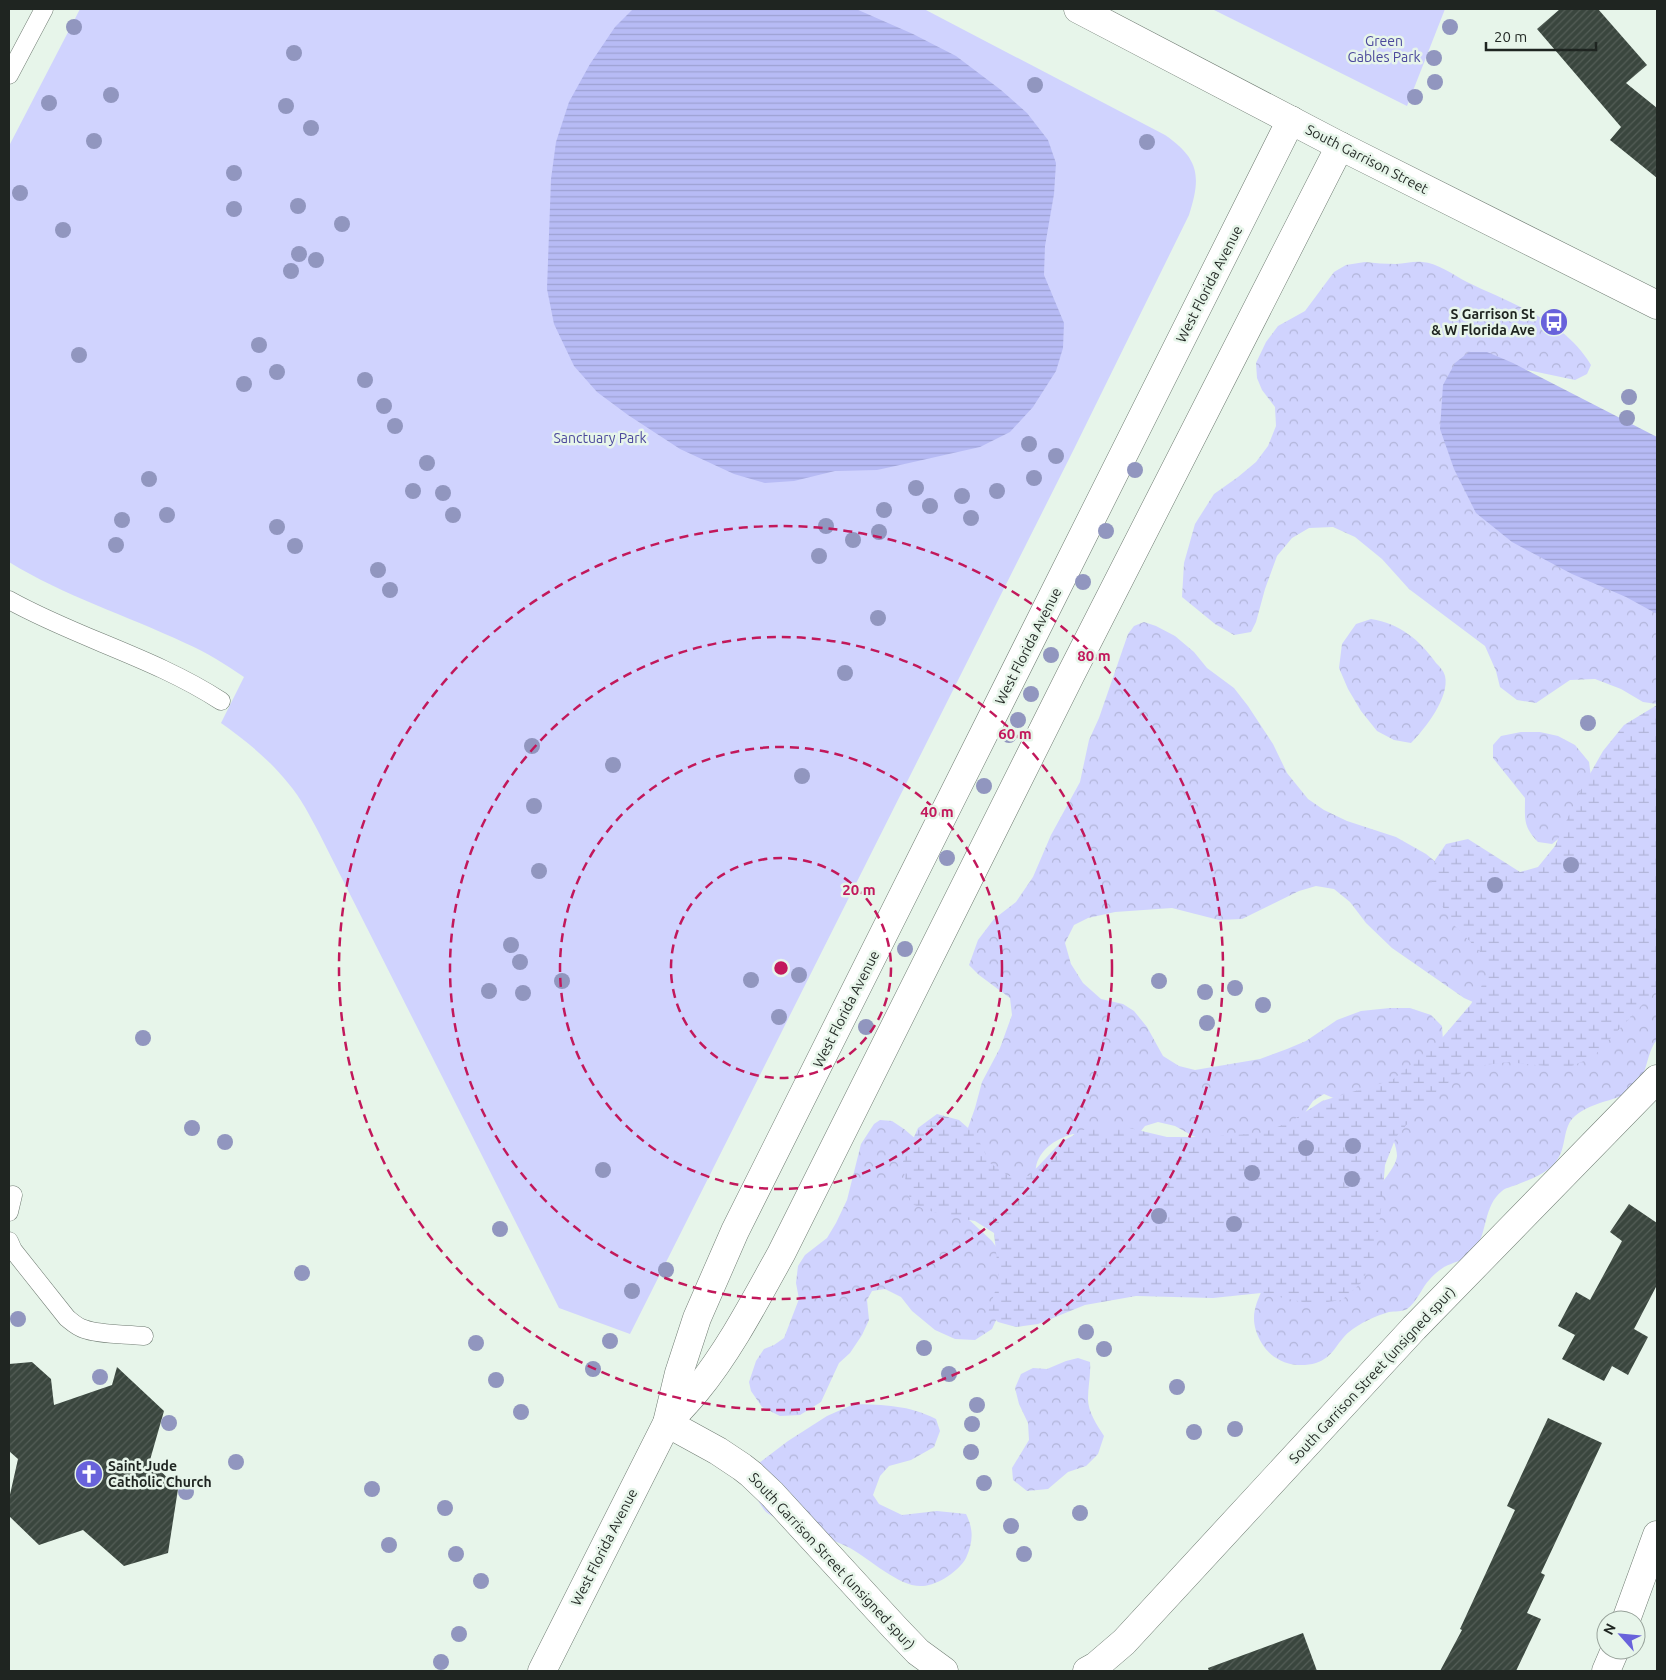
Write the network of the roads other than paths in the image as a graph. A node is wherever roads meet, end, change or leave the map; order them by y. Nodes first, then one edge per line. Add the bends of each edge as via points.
1 (44, 9) edge
2 (1078, 9) edge
3 (9, 76) edge
4 (1292, 120) junction
5 (1340, 146) junction
6 (1657, 305) edge
7 (9, 600) edge
8 (221, 701) dead end
9 (1657, 1079) edge
10 (9, 1240) edge
11 (144, 1336) dead end
12 (667, 1424) junction
13 (1657, 1535) edge
14 (1630, 1610) edge
15 (542, 1671) edge
16 (944, 1671) edge
17 (1087, 1671) edge

1 - 3 lane
2 - 4 street, South Garrison Street
4 - 5 street, South Garrison Street
4 - 12 street, West Florida Avenue via 735,1231 691,1336
5 - 6 street, South Garrison Street
5 - 12 street, West Florida Avenue via 781,1254 716,1363
7 - 8 lane via 49,621 171,672
9 - 17 street, South Garrison Street (unsigned spur) via 1414,1328 1124,1642
10 - 11 lane via 19,1257 75,1325 96,1332
12 - 15 street, West Florida Avenue
12 - 16 street, South Garrison Street (unsigned spur) via 718,1451 751,1474 918,1652
13 - 14 street

